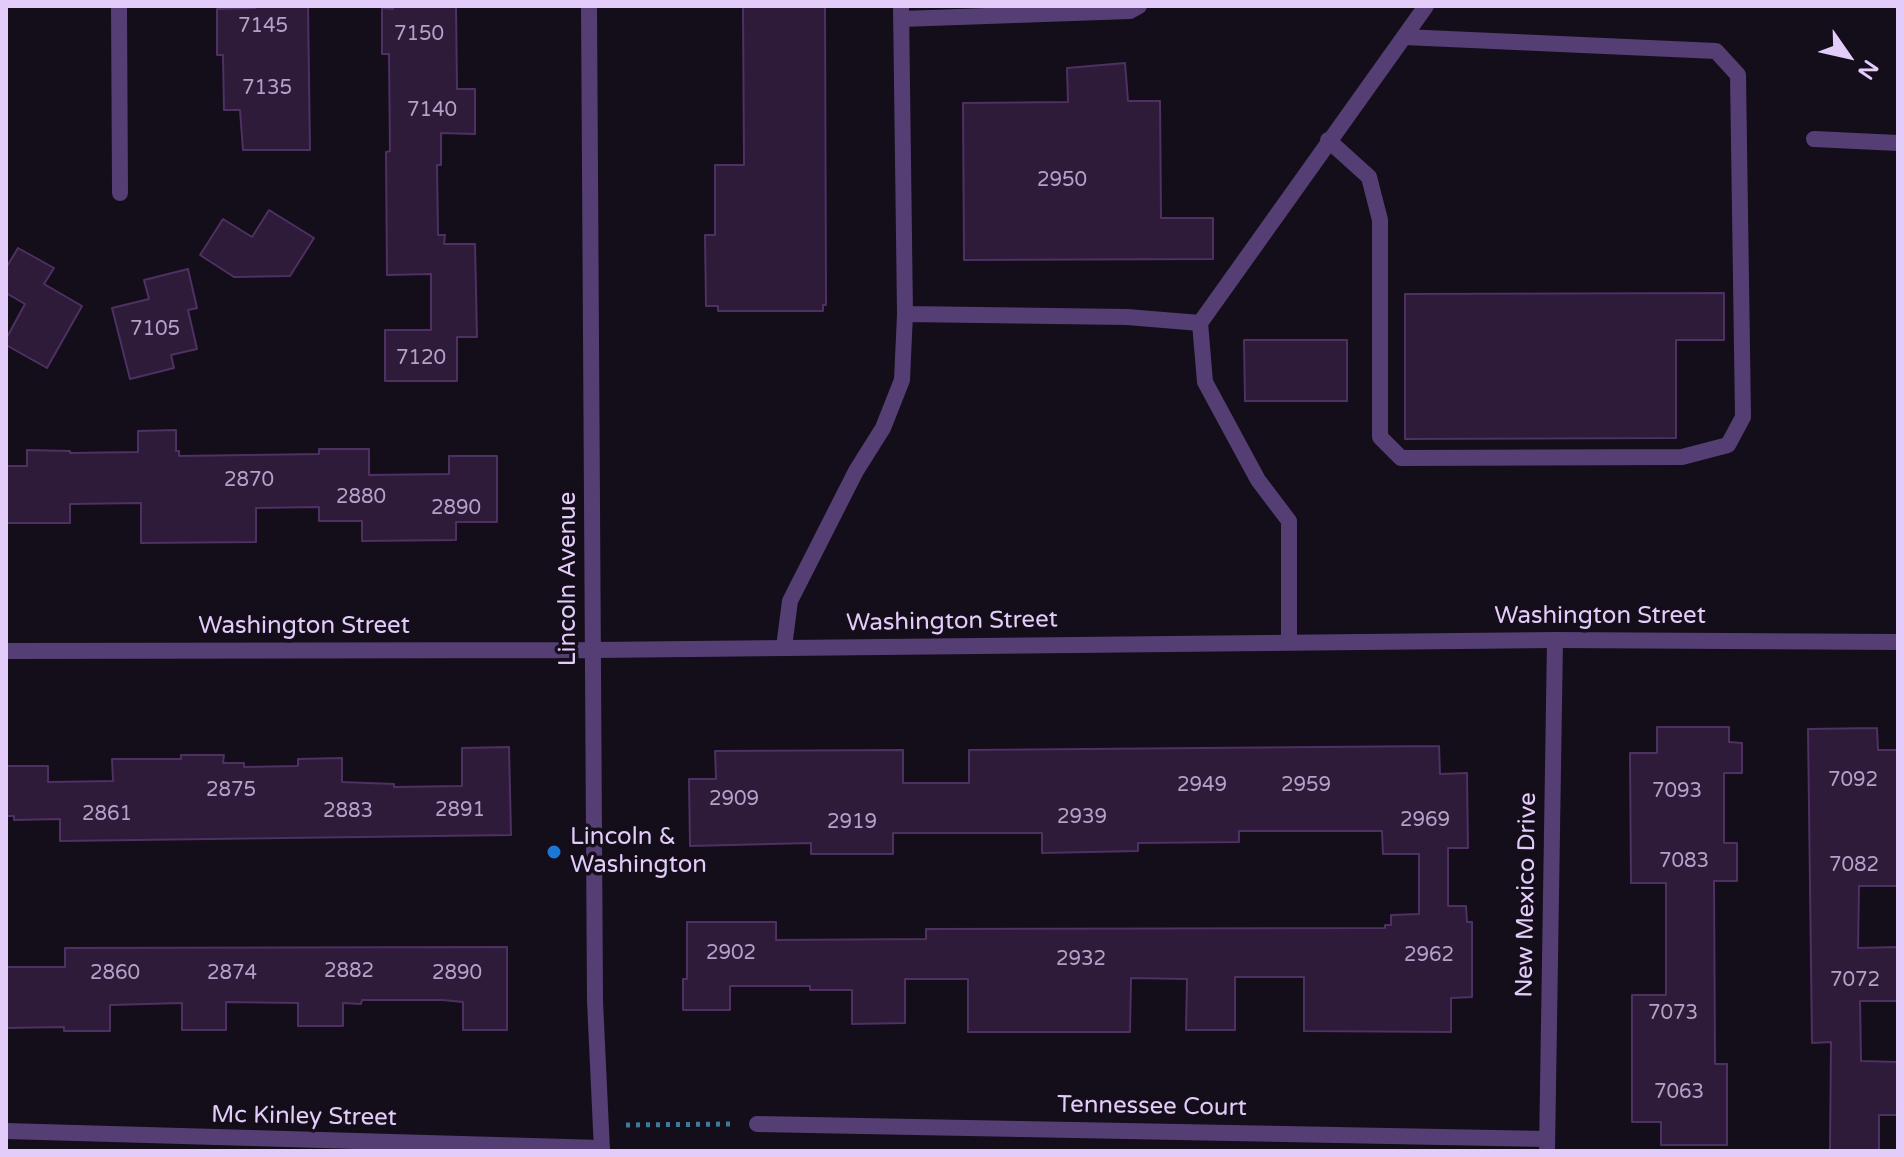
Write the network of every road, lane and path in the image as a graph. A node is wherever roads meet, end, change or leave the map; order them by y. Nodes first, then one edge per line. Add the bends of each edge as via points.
1 (119, 6) edge
2 (589, 6) edge
3 (1139, 6) edge
4 (1426, 6) edge
5 (901, 12) edge
6 (1404, 37) junction
7 (1814, 139) dead end
8 (1328, 140) junction
9 (1898, 143) edge
10 (120, 193) dead end
11 (905, 314) junction
12 (1200, 323) junction
13 (1555, 640) junction
14 (1289, 642) junction
15 (1898, 642) edge
16 (784, 647) junction
17 (594, 650) junction
18 (6, 651) edge
19 (757, 1124) joint
20 (601, 1125) junction
21 (6, 1131) edge
22 (111, 1144) edge
23 (1547, 1145) edge
24 (602, 1150) edge

1 - 10 street
2 - 17 street, Lincoln Avenue
3 - 5 street via 1130,11
4 - 6 street
5 - 11 street
6 - 8 street
6 - 8 street via 1716,51 1738,75 1743,417 1728,445 1682,457 1401,458 1380,437 1380,220 1369,177
7 - 9 street
8 - 12 street
11 - 12 street
11 - 16 street via 902,380 883,428 790,601
12 - 14 street via 1205,382 1258,480 1289,521
13 - 14 street, Washington Street
13 - 15 street, Washington Street
13 - 23 street, New Mexico Drive
14 - 16 street, Washington Street
16 - 17 street, Washington Street
17 - 18 street, Washington Street
17 - 20 street, Lincoln Avenue via 595,1001
19 - 20 path
19 - 23 street, Tennessee Court
20 - 24 street, Lincoln Avenue
21 - 22 street, Mc Kinley Street
22 - 24 street, Mc Kinley Street

